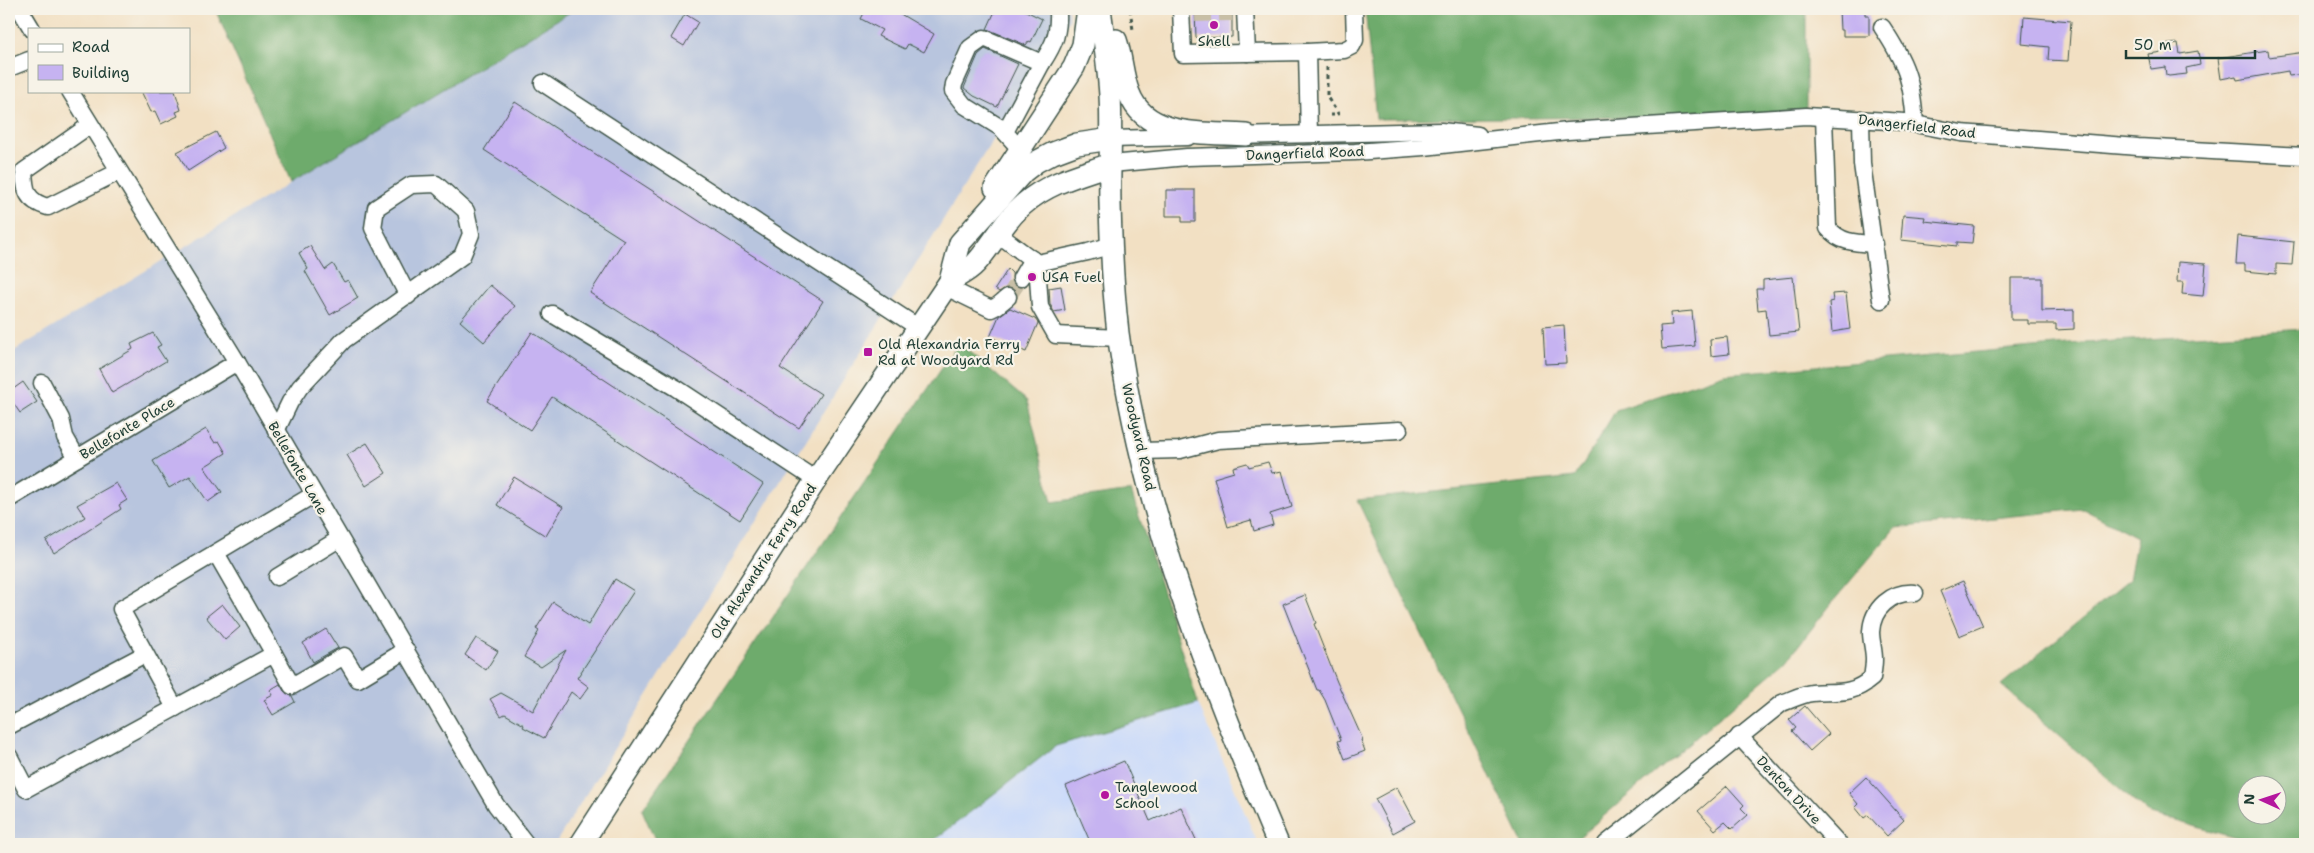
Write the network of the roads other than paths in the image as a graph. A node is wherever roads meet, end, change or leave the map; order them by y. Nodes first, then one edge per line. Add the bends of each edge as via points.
1 (20, 9) edge
2 (1058, 9) edge
3 (1088, 9) edge
4 (1100, 9) edge
5 (1107, 9) edge
6 (1354, 9) edge
7 (1241, 11) edge
8 (1186, 13) edge
9 (1882, 27) dead end
10 (31, 28) edge
11 (1307, 52) junction
12 (1247, 53) junction
13 (28, 60) edge
14 (1042, 64) junction
15 (9, 68) edge
16 (543, 83) dead end
17 (71, 92) edge
18 (1824, 117) junction
19 (1861, 119) junction
20 (1915, 124) junction
21 (90, 125) junction
22 (1005, 132) junction
23 (1309, 134) junction
24 (1246, 135) junction
25 (1499, 138) junction
26 (1111, 139) junction
27 (1020, 149) junction
28 (2305, 156) edge
29 (1110, 164) junction
30 (118, 172) junction
31 (998, 234) junction
32 (960, 243) junction
33 (1112, 244) junction
34 (1875, 244) junction
35 (1034, 261) junction
36 (1021, 278) tunnel mouth
37 (948, 284) junction
38 (408, 296) junction
39 (1008, 297) tunnel mouth
40 (1881, 300) dead end
41 (552, 314) dead end
42 (919, 328) junction
43 (1119, 338) junction
44 (237, 362) junction
45 (42, 383) dead end
46 (1399, 430) dead end
47 (276, 431) junction
48 (1141, 451) junction
49 (77, 458) junction
50 (816, 480) junction
51 (313, 495) junction
52 (13, 496) edge
53 (339, 539) junction
54 (216, 552) junction
55 (277, 577) dead end
56 (1915, 593) dead end
57 (406, 650) junction
58 (146, 654) junction
59 (274, 654) junction
60 (175, 708) junction
61 (9, 726) edge
62 (1739, 736) junction
63 (9, 756) edge
64 (1275, 843) edge
65 (526, 844) edge
66 (581, 844) edge
67 (1606, 844) edge
68 (1839, 844) edge

1 - 10 street
2 - 14 street via 1055,43
3 - 27 main road via 1083,45 1074,67
4 - 26 main road, Woodyard Road via 1110,94
5 - 24 main road via 1129,95 1145,114 1163,127 1180,132
6 - 11 street via 1355,40 1352,46 1344,50
7 - 12 street
8 - 12 street via 1183,54
9 - 20 street via 1901,56 1907,72
11 - 12 street
11 - 23 street
13 - 15 street
14 - 22 street
14 - 22 street via 984,38 970,48 953,92 964,105
16 - 42 street
17 - 21 street, Bellefonte Lane
18 - 19 street, Dangerfield Road
18 - 25 street, Dangerfield Road via 1568,131
18 - 34 street via 1828,228 1835,237 1845,241
19 - 20 street, Dangerfield Road
19 - 34 street via 1862,164
20 - 28 street, Dangerfield Road via 1961,133 2138,148
21 - 30 street, Bellefonte Lane
21 - 30 street via 24,171 25,190 36,204 48,208
22 - 27 street
23 - 24 street, Dangerfield Road
23 - 25 street, Dangerfield Road via 1442,131
24 - 26 street, Dangerfield Road
25 - 29 street, Dangerfield Road via 1365,152 1186,157
26 - 29 main road, Woodyard Road
26 - 32 main road, Old Alexandria Ferry Road via 1077,144 1036,162 1023,172
27 - 32 main road
29 - 31 main road, Old Alexandria Ferry Road via 1050,185 1022,205
29 - 33 main road, Woodyard Road
30 - 44 street, Bellefonte Lane
31 - 35 street
31 - 37 main road, Old Alexandria Ferry Road via 975,265
32 - 37 main road, Old Alexandria Ferry Road
33 - 35 street
33 - 43 main road, Woodyard Road
34 - 40 street
35 - 36 street
35 - 43 street via 1040,307 1056,335
37 - 39 street via 991,309
37 - 42 main road, Old Alexandria Ferry Road
38 - 38 street via 462,256 471,234 466,211 436,184 411,185 376,208 372,228
38 - 47 street via 344,340 300,387
41 - 50 street via 676,388
42 - 50 main road, Old Alexandria Ferry Road
43 - 48 main road, Woodyard Road
44 - 47 street, Bellefonte Lane
44 - 49 street, Bellefonte Place
45 - 49 street
46 - 48 street via 1218,440 1180,450
47 - 51 street, Bellefonte Lane
48 - 64 main road, Woodyard Road via 1184,603
49 - 52 street, Bellefonte Place
50 - 66 main road, Old Alexandria Ferry Road
51 - 53 street, Bellefonte Lane
51 - 54 street
53 - 55 street
53 - 57 street, Bellefonte Lane
54 - 58 street via 121,609
54 - 59 street
56 - 62 street via 1893,596 1877,612 1871,632 1872,678 1861,688 1832,694 1811,693 1782,703
57 - 59 street via 358,679 344,656 292,686
57 - 65 street, Bellefonte Lane via 496,805
58 - 60 street
58 - 61 street
59 - 60 street
60 - 63 street via 26,789
62 - 67 street
62 - 68 street, Denton Drive

